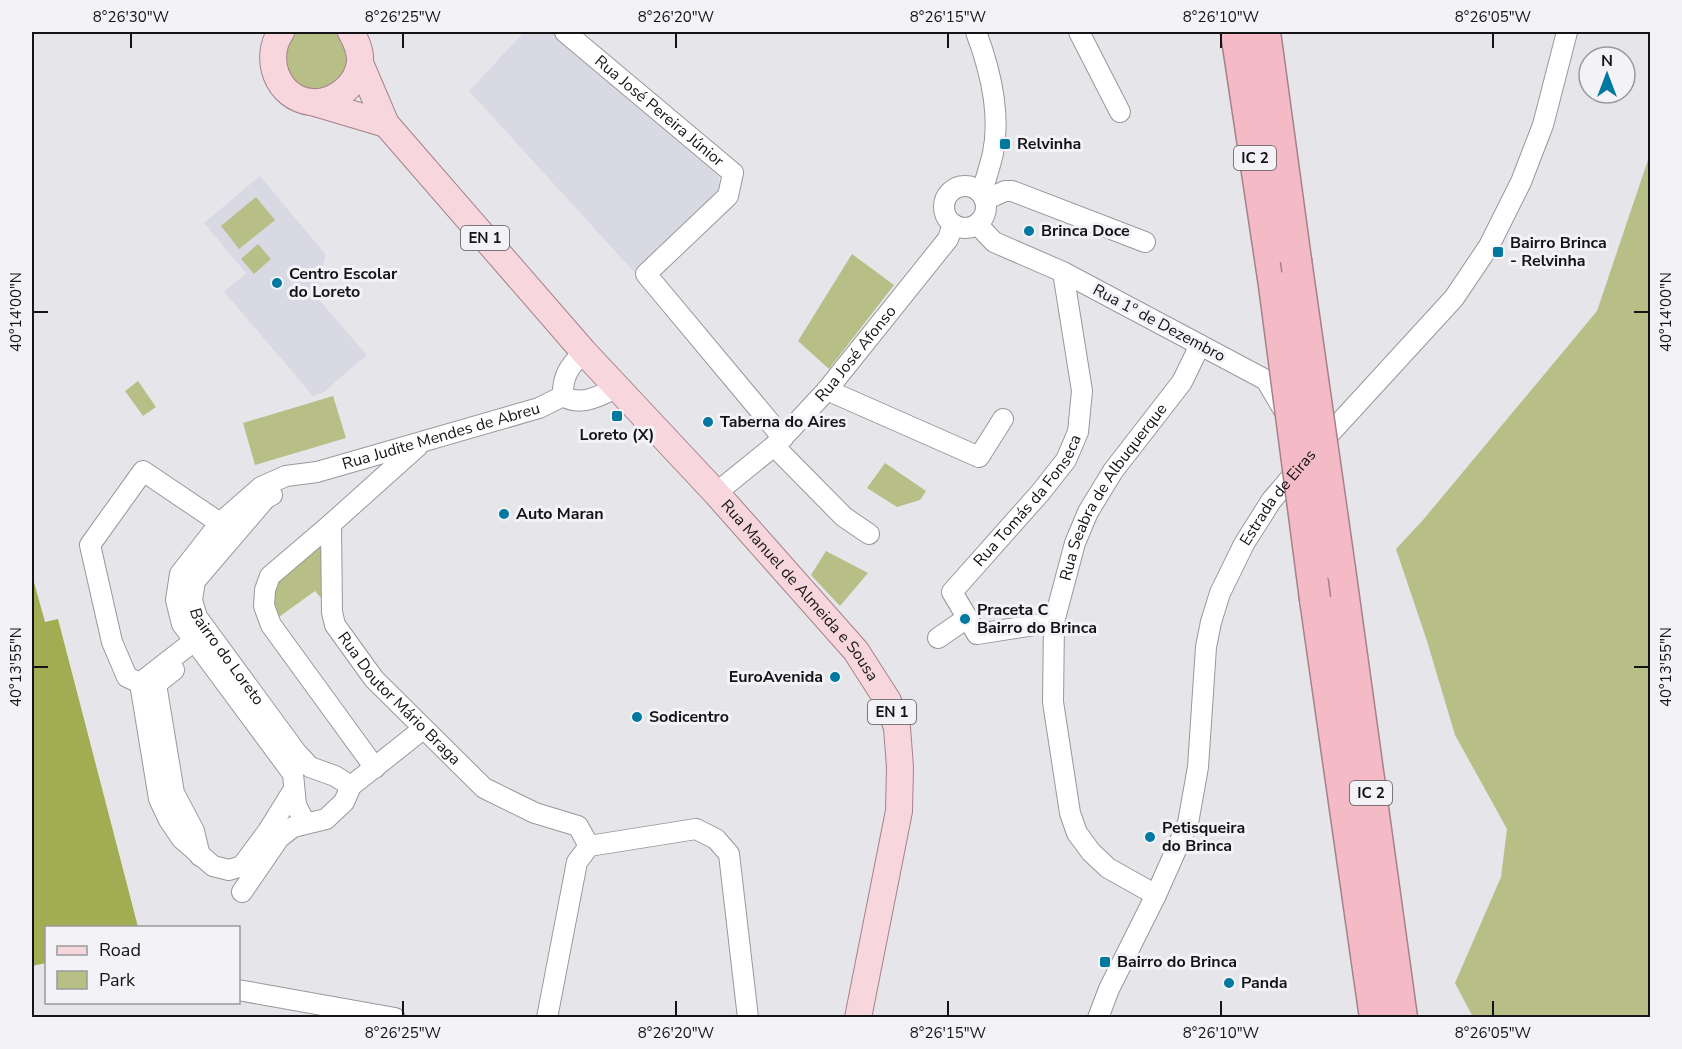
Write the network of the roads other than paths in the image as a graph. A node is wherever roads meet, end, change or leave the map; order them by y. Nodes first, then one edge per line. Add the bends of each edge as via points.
1 (565, 32) edge
2 (976, 32) edge
3 (1079, 32) edge
4 (1236, 32) edge
5 (1265, 32) edge
6 (1567, 32) edge
7 (272, 39) edge
8 (358, 43) edge
9 (311, 102) junction
10 (1119, 112) dead end
11 (386, 124) junction
12 (993, 154) junction
13 (958, 187) junction
14 (983, 197) junction
15 (953, 224) junction
16 (977, 224) junction
17 (1145, 242) dead end
18 (1063, 272) junction
19 (1200, 345) junction
20 (584, 352) junction
21 (616, 388) junction
22 (827, 390) junction
23 (563, 396) junction
24 (1003, 419) dead end
25 (779, 442) junction
26 (421, 443) junction
27 (1311, 454) junction
28 (316, 472) junction
29 (716, 493) junction
30 (220, 523) junction
31 (331, 524) junction
32 (869, 534) dead end
33 (967, 618) junction
34 (1054, 622) junction
35 (938, 638) dead end
36 (197, 646) junction
37 (140, 683) junction
38 (423, 729) junction
39 (375, 768) junction
40 (351, 786) junction
41 (294, 789) junction
42 (305, 823) junction
43 (589, 846) junction
44 (200, 856) junction
45 (242, 892) dead end
46 (1156, 895) junction
47 (240, 990) edge
48 (394, 1017) edge
49 (547, 1017) edge
50 (748, 1017) edge
51 (858, 1017) edge
52 (1098, 1017) edge
53 (1375, 1017) edge
54 (1402, 1017) edge

1 - 25 street, Rua José Pereira Júnior via 733,173 728,196 646,274
2 - 12 street via 996,108
3 - 10 street
4 - 53 highway, IC 2, bridge
5 - 54 highway, IC 2, bridge
6 - 27 street, Estrada de Eiras via 1543,125 1521,183 1489,246 1454,298
7 - 9 main road via 274,71 282,86 295,97
8 - 9 main road, EN 1 via 355,79 344,92 328,100
8 - 11 main road, EN 1
9 - 11 main road
11 - 20 main road, EN 1
12 - 13 street
12 - 14 street
13 - 14 street via 975,188
13 - 15 street via 944,204
14 - 16 street via 985,213
14 - 17 street via 1012,191
15 - 16 street
15 - 22 street, Rua José Afonso via 948,239
16 - 18 street, Rua 1º de Dezembro via 994,242
18 - 19 street, Rua 1º de Dezembro
18 - 33 street, Rua Tomás da Fonseca via 1082,391 1077,432 1066,460 952,592
19 - 27 street, Rua 1º de Dezembro via 1266,380
19 - 34 street, Rua Seabra de Albuquerque via 1182,382 1113,471 1088,512 1075,543
20 - 21 main road, Rua Manuel de Almeida e Sousa / EN 1
20 - 23 street via 568,368
21 - 23 street via 578,401
21 - 29 main road, Rua Manuel de Almeida e Sousa / EN 1
22 - 24 street via 979,458
22 - 25 street, Rua José Afonso
23 - 26 street, Rua Judite Mendes de Abreu via 539,408
25 - 29 street, Rua José Afonso
25 - 32 street via 844,517
26 - 28 street, Rua Judite Mendes de Abreu
26 - 31 street
27 - 46 street, Estrada de Eiras via 1271,501 1220,593 1206,647 1198,767 1188,823
28 - 30 street, Bairro do Loreto via 286,476 261,488
28 - 40 street, Bairro do Loreto via 266,498 195,581 192,600 197,617 296,752 310,767
29 - 51 main road, Rua Manuel de Almeida e Sousa / EN 1 via 856,651 888,701 897,728 899,811
30 - 36 street, Bairro do Loreto via 180,574 176,600 182,624
30 - 37 street via 143,471 90,544 112,642 127,677
31 - 38 street, Rua Doutor Mário Braga via 335,625 374,680
31 - 39 street via 270,576 264,606 271,625
33 - 34 street, Rua Tomás da Fonseca via 977,634
33 - 35 street
34 - 46 street, Rua Seabra de Albuquerque via 1053,702 1070,813 1077,833 1108,868
36 - 37 street, Bairro do Loreto
36 - 41 street, Bairro do Loreto via 293,774
36 - 44 street, Bairro do Loreto via 156,684 174,793 194,831
37 - 44 street via 159,799 182,840
38 - 39 street
38 - 43 street, Rua Doutor Mário Braga via 483,788 535,813 578,826
39 - 40 street
40 - 42 street via 344,802 326,819
41 - 42 street, Bairro do Loreto via 296,805
41 - 44 street via 242,866 229,870 213,866
42 - 45 street via 279,838
43 - 49 street via 577,861
43 - 50 street via 696,829 716,839 729,854
46 - 52 street, Estrada de Eiras
47 - 48 street

